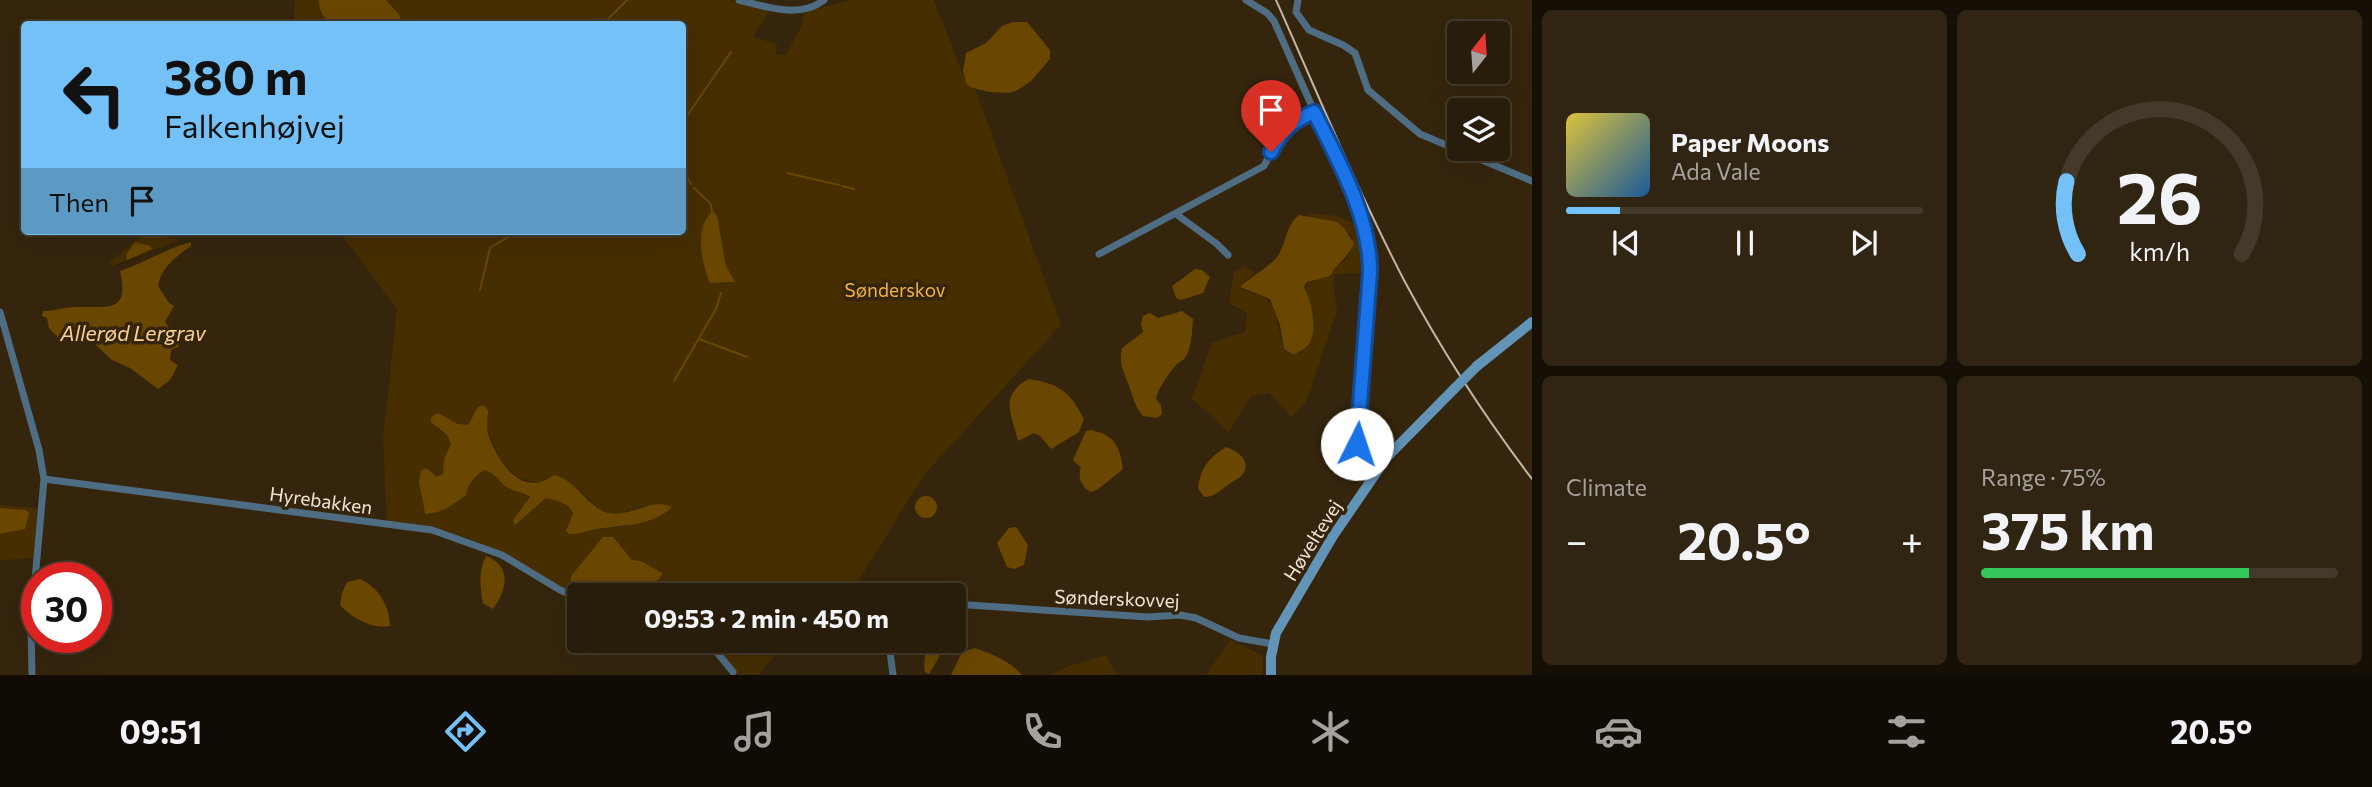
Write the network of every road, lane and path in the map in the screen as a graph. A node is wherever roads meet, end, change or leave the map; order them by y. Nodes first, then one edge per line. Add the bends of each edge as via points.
1 (739, 0) edge
2 (824, 0) edge
3 (1246, 0) edge
4 (1298, 0) edge
5 (1314, 112) junction
6 (1532, 181) edge
7 (1176, 214) junction
8 (1099, 254) dead end
9 (1228, 255) dead end
10 (0, 312) edge
11 (1532, 322) edge
12 (1374, 475) junction
13 (44, 479) junction
14 (567, 593) edge
15 (966, 605) edge
16 (1273, 644) junction
17 (718, 653) edge
18 (890, 653) edge
19 (733, 672) dead end
20 (32, 675) edge
21 (893, 675) edge
22 (1271, 675) edge

1 - 2 street via 786,10
3 - 5 street via 1274,21
4 - 6 street via 1296,12 1309,30 1356,53 1368,90 1390,112 1420,134
5 - 7 street via 1296,119 1278,139 1264,166
5 - 12 street via 1366,228 1370,252 1357,444
7 - 8 street
7 - 9 street
10 - 13 street
11 - 12 street, Høveltevej, bridge via 1477,366
12 - 16 street, Høveltevej via 1333,536
13 - 14 street, Hyrebakken via 432,530 502,555
13 - 20 street via 31,625
15 - 16 street, Sønderskovvej via 1148,617 1180,615 1239,638
16 - 22 street, Høveltevej
17 - 19 street
18 - 21 street

